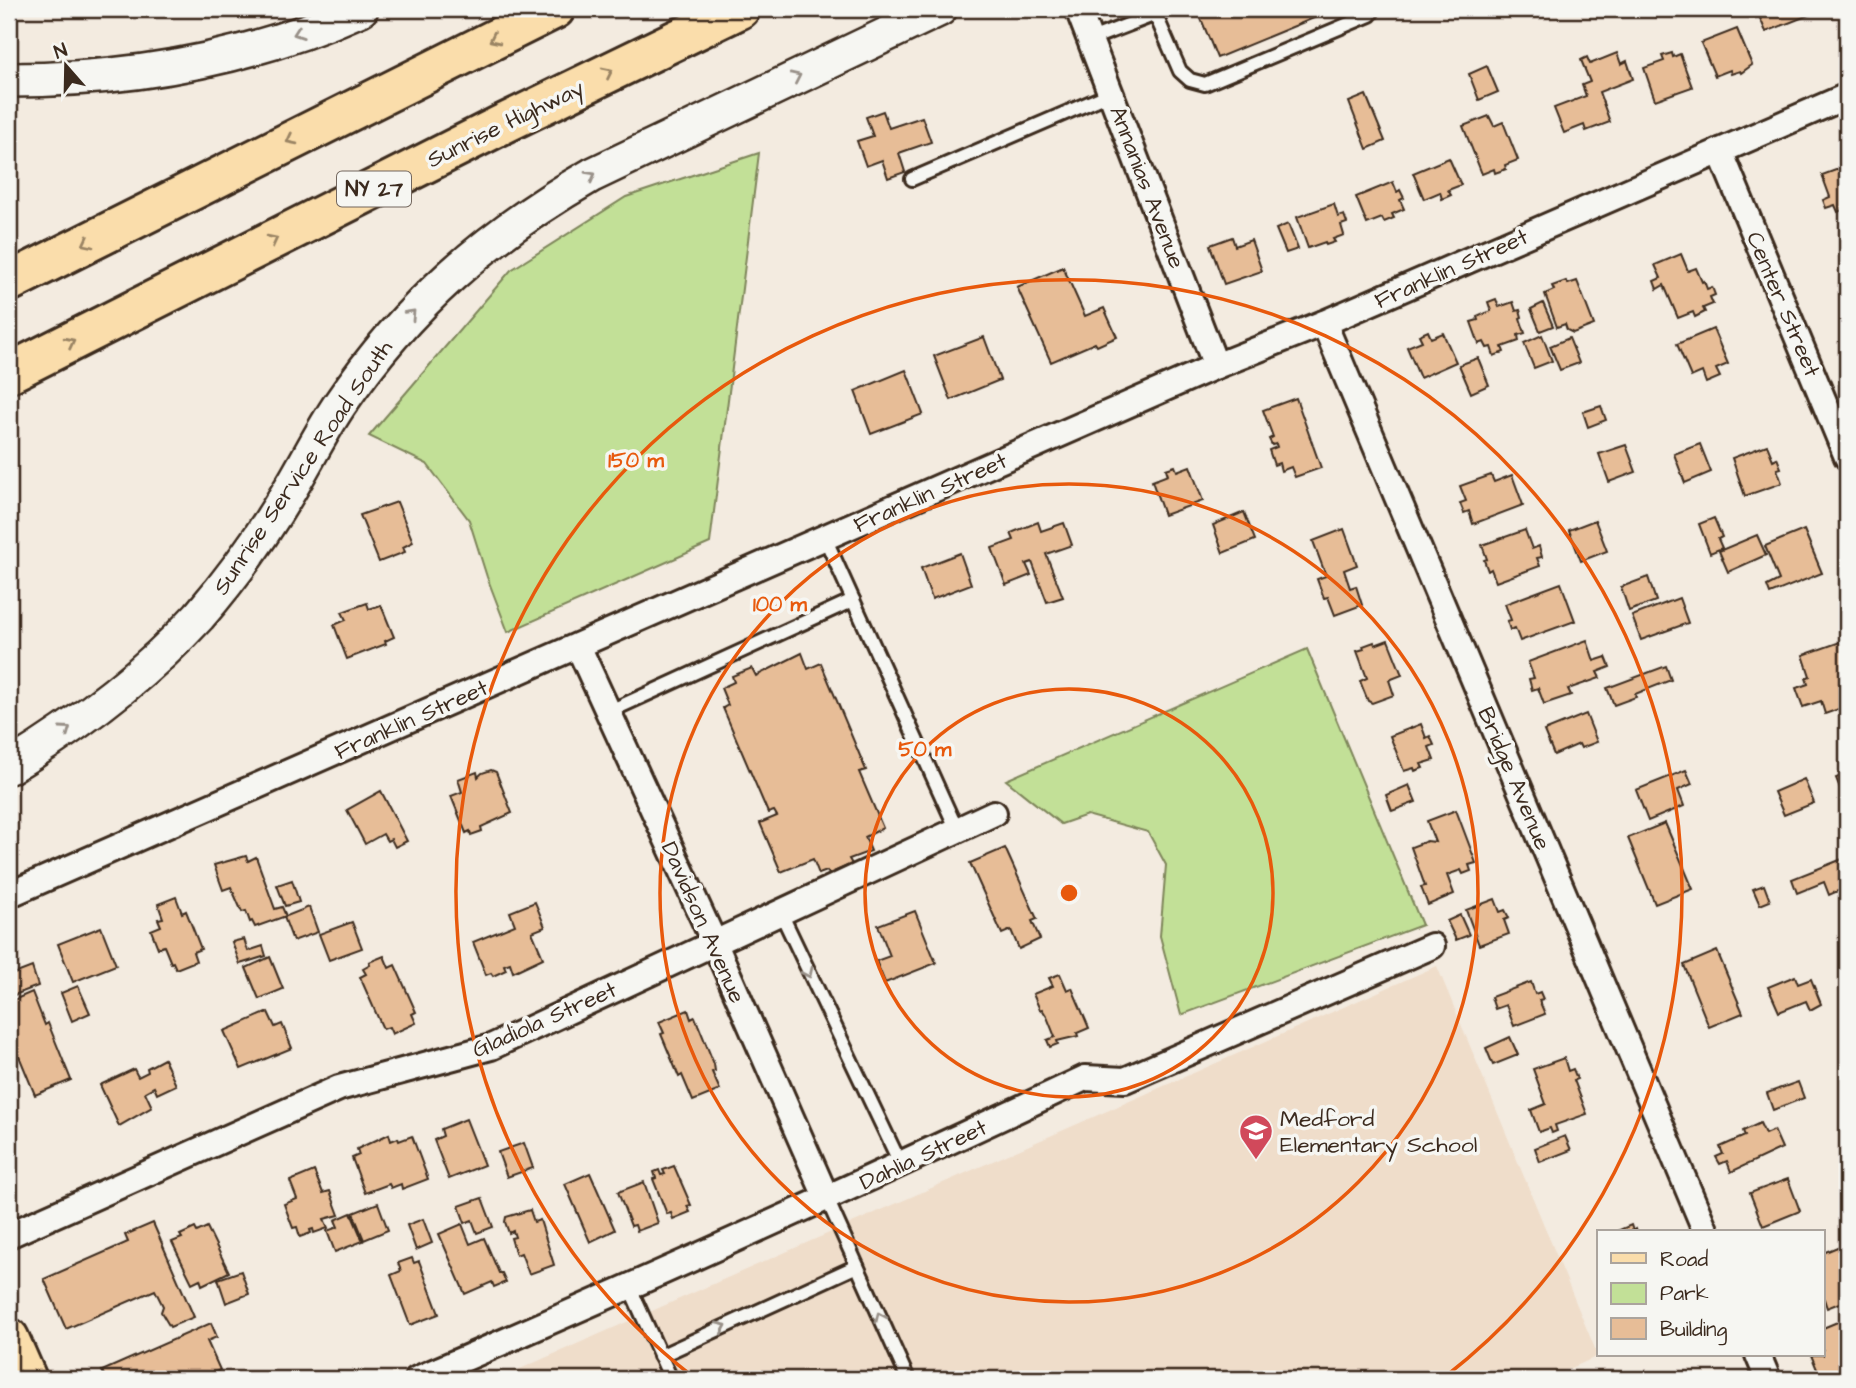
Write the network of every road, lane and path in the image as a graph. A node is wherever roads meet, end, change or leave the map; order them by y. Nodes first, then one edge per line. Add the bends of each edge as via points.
1 (361, 9) edge
2 (555, 9) edge
3 (740, 9) edge
4 (940, 9) edge
5 (1078, 9) edge
6 (1374, 9) edge
7 (1154, 11) edge
8 (1091, 40) junction
9 (9, 80) edge
10 (1112, 93) junction
11 (1847, 96) edge
12 (1720, 150) junction
13 (912, 179) dead end
14 (9, 282) edge
15 (1324, 323) junction
16 (1216, 366) junction
17 (9, 373) edge
18 (1847, 457) edge
19 (825, 538) junction
20 (853, 600) junction
21 (578, 646) junction
22 (608, 712) junction
23 (9, 767) edge
24 (994, 813) dead end
25 (957, 830) junction
26 (15, 892) dead end
27 (780, 911) junction
28 (714, 942) junction
29 (1432, 946) dead end
30 (901, 1165) junction
31 (827, 1199) junction
32 (1705, 1230) edge
33 (9, 1235) edge
34 (857, 1266) junction
35 (630, 1288) junction
36 (9, 1338) edge
37 (660, 1356) junction
38 (1758, 1356) edge
39 (27, 1379) edge
40 (417, 1379) edge
41 (671, 1379) edge
42 (908, 1379) edge
43 (1768, 1379) edge

1 -> 9 main road via 300,33 204,61 105,77
2 -> 14 main road
17 -> 3 main road, Sunrise Highway / NY 27
23 -> 4 main road, Sunrise Service Road South via 85,717 199,615 262,534 363,370 468,258 548,200 592,175
5 - 8 street, Annanias Avenue
6 - 7 lane via 1370,15 1205,84 1180,71
7 - 8 lane
8 - 10 street, Annanias Avenue
10 - 13 lane
10 - 16 street, Annanias Avenue
11 - 12 street, Franklin Street
12 - 15 street, Franklin Street
12 - 18 street, Center Street
15 - 16 street, Franklin Street
15 - 32 street, Bridge Avenue
16 - 19 street, Franklin Street
19 - 20 lane
19 - 21 street, Franklin Street
20 - 22 lane
20 - 25 lane
21 - 22 street, Davidson Avenue
21 - 26 street, Franklin Street
22 - 28 street, Davidson Avenue
24 - 25 street, Gladiola Street
25 - 27 street, Gladiola Street
27 - 28 street, Gladiola Street
27 -> 30 lane
28 - 31 street, Davidson Avenue
28 - 33 street, Gladiola Street via 491,1047 339,1088
29 - 30 street, Dahlia Street via 1125,1080 1085,1078
30 - 31 street, Dahlia Street
31 - 34 lane
31 - 35 street, Dahlia Street
37 -> 34 lane
42 -> 34 lane
35 - 37 lane
35 - 40 street, Dahlia Street
36 - 39 main road
37 - 41 lane
38 - 43 street

